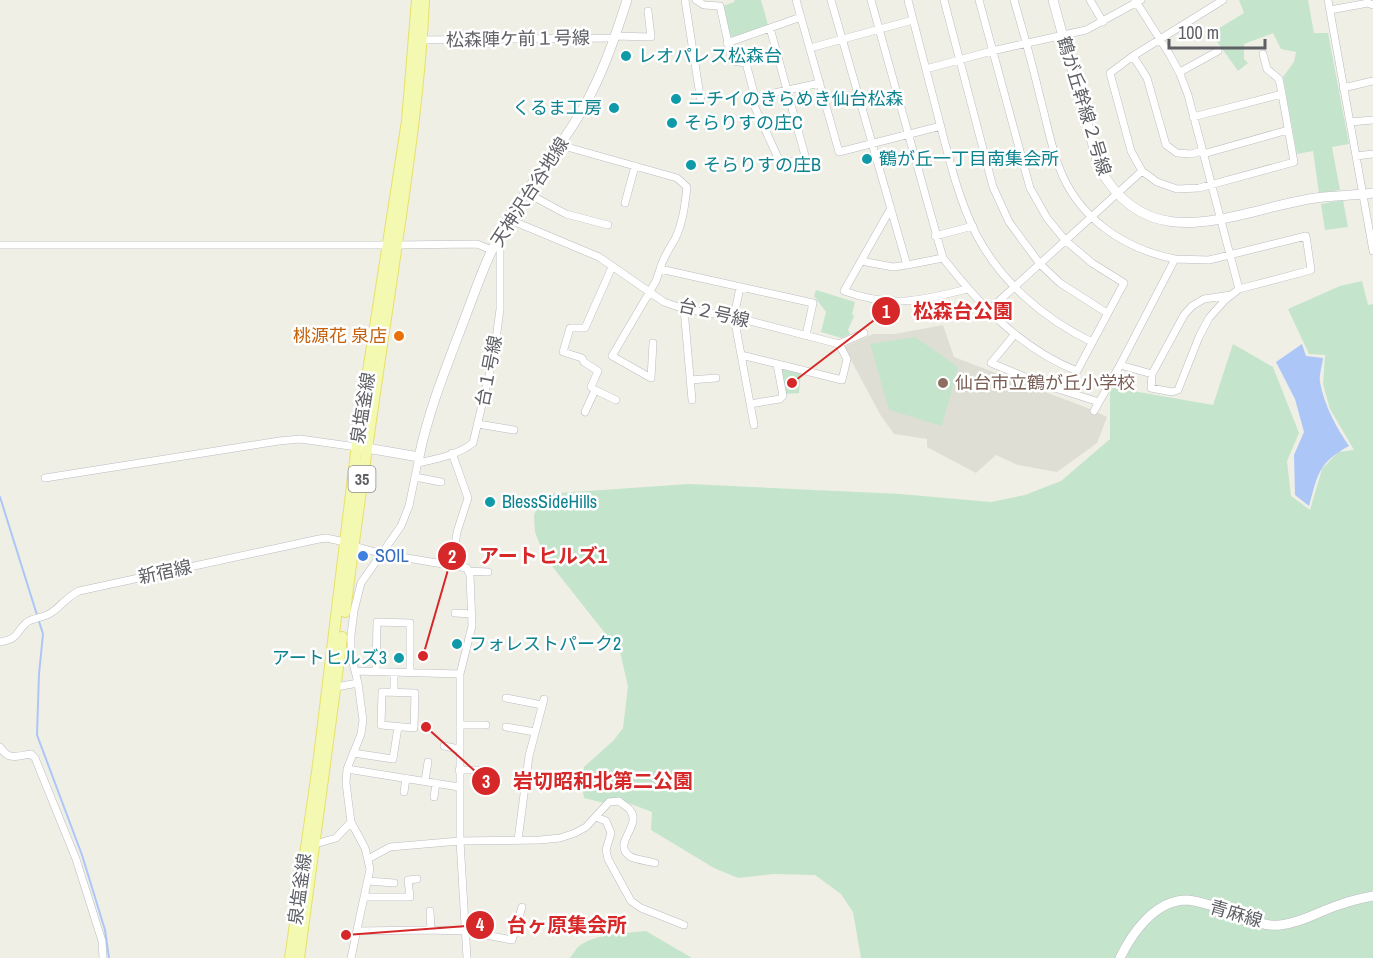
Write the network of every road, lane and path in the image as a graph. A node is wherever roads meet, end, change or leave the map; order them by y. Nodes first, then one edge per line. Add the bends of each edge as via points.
1 (417, 0) edge
2 (424, 0) edge
3 (627, 0) edge
4 (685, 0) edge
5 (696, 0) edge
6 (795, 0) edge
7 (831, 0) edge
8 (871, 0) edge
9 (908, 0) edge
10 (944, 0) edge
11 (979, 0) edge
12 (1014, 0) edge
13 (1053, 0) edge
14 (1090, 0) edge
15 (1223, 0) edge
16 (1328, 0) edge
17 (1137, 1) edge
18 (1373, 5) edge
19 (1330, 10) junction
20 (648, 11) dead end
21 (801, 17) junction
22 (913, 20) junction
23 (1103, 22) junction
24 (770, 28) junction
25 (878, 29) junction
26 (615, 37) junction
27 (1063, 37) junction
28 (843, 39) junction
29 (1160, 39) junction
30 (422, 40) junction
31 (727, 43) junction
32 (1027, 44) junction
33 (810, 48) junction
34 (992, 51) junction
35 (1218, 51) dead end
36 (1263, 54) dead end
37 (1133, 56) junction
38 (959, 60) junction
39 (926, 69) junction
40 (1180, 72) junction
41 (1373, 81) edge
42 (820, 84) junction
43 (1343, 88) junction
44 (788, 91) junction
45 (1282, 94) junction
46 (755, 97) junction
47 (701, 102) dead end
48 (1193, 117) junction
49 (1373, 120) edge
50 (1350, 122) junction
51 (941, 126) junction
52 (1288, 130) junction
53 (908, 135) junction
54 (873, 144) junction
55 (560, 145) junction
56 (1203, 152) junction
57 (1373, 154) edge
58 (1356, 156) junction
59 (635, 166) junction
60 (1142, 171) junction
61 (1211, 183) junction
62 (526, 193) junction
63 (1373, 193) edge
64 (1117, 194) junction
65 (1362, 194) junction
66 (625, 203) dead end
67 (891, 208) junction
68 (1090, 218) junction
69 (1221, 218) junction
70 (508, 219) junction
71 (608, 225) dead end
72 (973, 226) junction
73 (1371, 226) edge
74 (935, 236) junction
75 (1065, 240) junction
76 (0, 245) edge
77 (393, 245) junction
78 (494, 245) junction
79 (1373, 251) edge
80 (1231, 256) junction
81 (943, 258) junction
82 (1175, 260) junction
83 (861, 261) junction
84 (1040, 264) junction
85 (907, 265) junction
86 (612, 267) junction
87 (660, 269) junction
88 (740, 287) junction
89 (1015, 287) junction
90 (968, 289) junction
91 (1239, 289) junction
92 (649, 290) junction
93 (1231, 295) junction
94 (684, 309) junction
95 (989, 310) junction
96 (1107, 313) junction
97 (734, 318) junction
98 (864, 333) dead end
99 (1015, 334) junction
100 (806, 335) junction
101 (1092, 342) junction
102 (652, 343) dead end
103 (839, 344) junction
104 (741, 355) junction
105 (777, 364) junction
106 (1120, 365) junction
107 (1152, 374) junction
108 (716, 378) dead end
109 (690, 380) junction
110 (595, 390) junction
111 (616, 400) dead end
112 (692, 400) dead end
113 (1099, 402) junction
114 (750, 404) junction
115 (1094, 411) dead end
116 (585, 412) dead end
117 (478, 424) junction
118 (754, 425) dead end
119 (514, 430) dead end
120 (362, 448) junction
121 (452, 453) junction
122 (418, 460) junction
123 (415, 477) junction
124 (45, 478) dead end
125 (441, 482) dead end
126 (350, 544) junction
127 (382, 554) junction
128 (453, 566) junction
129 (468, 571) junction
130 (488, 572) dead end
131 (455, 613) dead end
132 (472, 614) junction
133 (0, 642) edge
134 (355, 671) junction
135 (376, 672) junction
136 (394, 672) junction
137 (410, 672) junction
138 (460, 674) junction
139 (358, 683) junction
140 (336, 687) junction
141 (394, 692) junction
142 (506, 698) dead end
143 (460, 725) junction
144 (486, 725) dead end
145 (398, 727) junction
146 (506, 727) dead end
147 (535, 732) junction
148 (444, 746) dead end
149 (0, 747) edge
150 (459, 749) junction
151 (353, 753) junction
152 (428, 762) dead end
153 (347, 769) junction
154 (459, 770) junction
155 (478, 770) dead end
156 (406, 778) junction
157 (425, 781) junction
158 (436, 783) junction
159 (459, 787) junction
160 (404, 792) dead end
161 (434, 797) dead end
162 (596, 817) junction
163 (351, 822) junction
164 (460, 840) junction
165 (518, 840) junction
166 (315, 844) junction
167 (368, 859) junction
168 (655, 863) dead end
169 (417, 879) dead end
170 (368, 881) junction
171 (394, 884) dead end
172 (1373, 896) edge
173 (365, 897) junction
174 (522, 907) dead end
175 (430, 911) dead end
176 (684, 925) dead end
177 (431, 930) junction
178 (357, 931) junction
179 (465, 931) junction
180 (103, 958) edge
181 (290, 958) edge
182 (299, 958) edge
183 (351, 958) edge
184 (467, 958) edge
185 (1120, 958) edge

1 - 77 main road, 泉塩釜線 / 35
2 - 30 main road, 泉塩釜線 / 35
3 - 26 street, 天神沢台谷地線
4 - 47 street
5 - 31 street via 720,6
6 - 21 street
7 - 28 street
8 - 25 street
9 - 22 street
10 - 38 street
11 - 34 street
12 - 32 street
13 - 27 street, 鶴が丘幹線２号線
14 - 23 street
15 - 29 street
16 - 19 street
17 - 23 street
17 - 29 street
18 - 19 street
19 - 43 street
20 - 26 street, 松森陣ケ前１号線 via 651,37
21 - 24 street
21 - 33 street
22 - 25 street
22 - 39 street
23 - 27 street
24 - 31 street
24 - 44 street
25 - 28 street
25 - 53 street
26 - 30 street, 松森陣ケ前１号線
26 - 55 street, 天神沢台谷地線 via 594,91
27 - 32 street
27 - 64 street, 鶴が丘幹線２号線 via 1099,167
28 - 33 street
28 - 54 street
29 - 37 street
29 - 40 street
30 - 77 main road, 泉塩釜線 / 35 via 409,168
31 - 46 street via 732,61 746,63
32 - 34 street
32 - 68 street via 1059,168
33 - 42 street
34 - 38 street
34 - 75 street via 1030,188
35 - 40 street
36 - 45 street via 1267,69 1279,79
37 - 56 street via 1147,78 1166,145 1177,153
37 - 60 street via 1110,72 1131,151
38 - 39 street
38 - 84 street via 993,187 1009,222
39 - 51 street
40 - 48 street
41 - 43 street
42 - 44 street
42 - 54 street via 839,153
43 - 50 street
44 - 46 street
44 - 46 street via 807,162 779,160 753,103
45 - 48 street
45 - 52 street
48 - 56 street
49 - 50 street
50 - 58 street
51 - 53 street
51 - 72 street
52 - 56 street
52 - 61 street via 1294,162
53 - 54 street
53 - 74 street
54 - 67 street
55 - 59 street
55 - 62 street, 天神沢台谷地線
56 - 61 street
57 - 58 street
58 - 65 street
59 - 66 street
59 - 87 street via 677,178 687,187 676,237
60 - 61 street via 1177,189
60 - 64 street
61 - 69 street
62 - 70 street, 天神沢台谷地線
62 - 71 street via 566,214
63 - 65 street, 鶴が丘幹線２号線
64 - 68 street
64 - 69 street, 鶴が丘幹線２号線 via 1134,209 1159,220 1185,224
65 - 69 street, 鶴が丘幹線２号線 via 1308,199
65 - 73 street
67 - 83 street
67 - 85 street
68 - 75 street
68 - 82 street via 1129,245
69 - 80 street
70 - 78 street, 天神沢台谷地線
70 - 86 street, 台２号線 via 599,257
72 - 74 street
72 - 89 street
73 - 79 street
74 - 81 street
75 - 84 street
75 - 96 street via 1124,283
76 - 77 street
77 - 78 street
77 - 120 main road, 泉塩釜線 / 35
78 - 117 street, 台１号線 via 500,248 500,309
78 - 122 street, 天神沢台谷地線 via 441,381
80 - 82 street
80 - 91 street
80 - 91 street via 1306,236 1311,270
81 - 85 street
81 - 90 street
82 - 106 street
83 - 85 street via 892,267
83 - 90 street via 844,291 865,298 910,302
84 - 89 street
84 - 96 street via 1060,283
86 - 92 street, 台２号線
86 - 110 street via 585,328 570,328 563,352 582,358 598,371 591,387
87 - 88 street
87 - 92 street
88 - 97 street
88 - 100 street via 813,303
89 - 95 street
89 - 101 street via 1055,321
90 - 95 street
91 - 93 street
92 - 94 street, 台２号線 via 664,302
92 - 102 street via 612,356 651,378
93 - 107 street via 1204,299 1192,306
93 - 107 street via 1209,318 1178,390 1151,388
94 - 97 street, 台２号線
94 - 109 street
95 - 99 street
96 - 101 street
97 - 100 street, 台２号線
97 - 104 street
98 - 103 street
99 - 101 street via 1056,363 1077,371
99 - 113 street via 991,363
100 - 103 street, 台２号線
103 - 105 street via 847,359 842,380
104 - 105 street
104 - 114 street
105 - 114 street via 783,396
106 - 107 street
106 - 113 street
108 - 109 street
109 - 112 street
110 - 111 street
110 - 116 street
113 - 115 street
114 - 118 street
117 - 119 street
117 - 121 street, 台１号線 via 473,442
120 - 122 street
120 - 124 street via 300,439
120 - 126 main road, 泉塩釜線 / 35
121 - 122 street, 台１号線
121 - 128 street via 468,498 457,532
122 - 123 street
123 - 125 street
123 - 127 street via 401,526
126 - 127 street, 新宿線
126 - 133 street, 新宿線 via 319,538 90,588 72,595 50,614 27,623 19,635
126 - 140 main road, 泉塩釜線 / 35
126 - 181 main road, 泉塩釜線 / 35
127 - 128 street, 新宿線
127 - 134 street via 357,593 351,635
128 - 129 street, 新宿線
129 - 130 street, 新宿線
129 - 132 street
131 - 132 street
132 - 138 street
134 - 135 street
134 - 139 street
135 - 136 street
135 - 137 street via 377,622 410,623
136 - 137 street
136 - 141 street
137 - 138 street
138 - 143 street
139 - 140 street
139 - 151 street via 363,720
140 - 166 main road, 泉塩釜線 / 35
141 - 145 street via 381,692 381,725
141 - 145 street via 415,693 414,728
142 - 147 street via 543,702
143 - 144 street
143 - 150 street
145 - 151 street via 393,759
146 - 147 street
147 - 165 street
148 - 150 street
149 - 180 street via 10,757 31,754 35,758 76,859 102,941
150 - 154 street
151 - 153 street
152 - 157 street
153 - 156 street
153 - 163 street
154 - 155 street
154 - 159 street
156 - 157 street
156 - 160 street
157 - 158 street
158 - 159 street
158 - 161 street
159 - 164 street
162 - 165 street via 586,827 560,838
162 - 168 street via 609,802 619,801 631,810 634,820 623,840 624,849 631,857
162 - 176 street via 606,821 611,833 606,850 608,859 632,901
163 - 166 street via 336,838
163 - 167 street
164 - 165 street
164 - 167 street via 390,847
164 - 179 street
166 - 182 main road, 泉塩釜線 / 35
167 - 170 street
169 - 173 street via 408,880 410,897
170 - 171 street
170 - 173 street
172 - 185 street, 青麻線 via 1279,925 1256,922 1187,900 1152,914
173 - 178 street
174 - 179 street via 512,940
175 - 177 street
177 - 178 street
177 - 179 street
178 - 183 street
179 - 184 street

